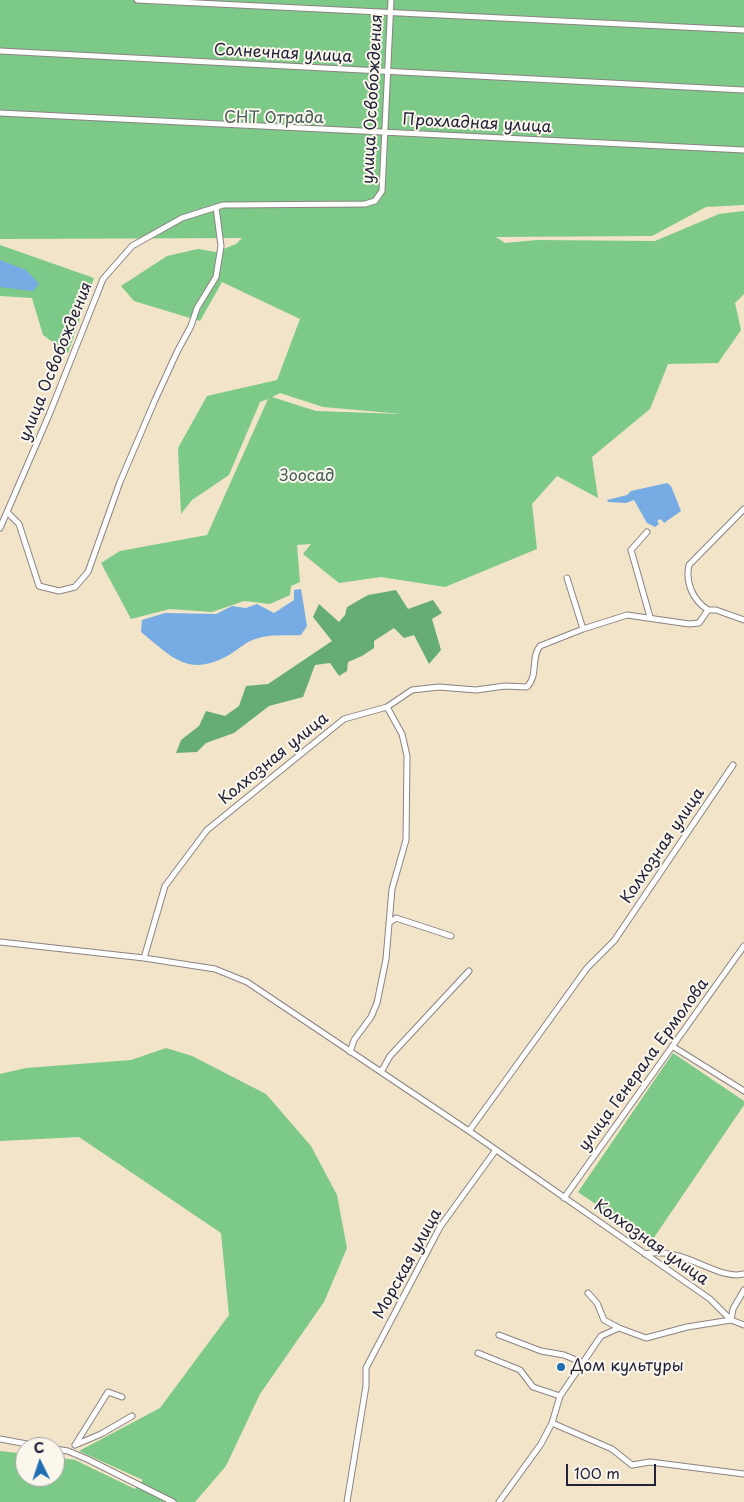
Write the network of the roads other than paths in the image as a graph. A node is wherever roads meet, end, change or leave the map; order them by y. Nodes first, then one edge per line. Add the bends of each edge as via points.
1 (137, 0) edge
2 (391, 0) edge
3 (390, 13) junction
4 (744, 30) edge
5 (0, 51) edge
6 (388, 72) junction
7 (744, 90) edge
8 (0, 113) edge
9 (385, 132) junction
10 (744, 150) edge
11 (216, 207) junction
12 (744, 509) edge
13 (7, 512) junction
14 (0, 528) edge
15 (647, 532) dead end
16 (567, 578) dead end
17 (708, 610) junction
18 (650, 617) junction
19 (744, 620) edge
20 (583, 629) junction
21 (387, 707) junction
22 (733, 766) dead end
23 (389, 923) junction
24 (451, 936) dead end
25 (0, 942) edge
26 (744, 946) edge
27 (144, 958) junction
28 (469, 972) dead end
29 (672, 1046) junction
30 (350, 1052) junction
31 (381, 1072) junction
32 (744, 1091) edge
33 (469, 1131) junction
34 (496, 1151) junction
35 (564, 1198) junction
36 (645, 1254) junction
37 (744, 1274) edge
38 (744, 1290) edge
39 (588, 1293) dead end
40 (731, 1320) junction
41 (744, 1325) edge
42 (620, 1328) junction
43 (499, 1335) dead end
44 (478, 1353) dead end
45 (583, 1363) junction
46 (560, 1396) junction
47 (122, 1397) dead end
48 (132, 1416) dead end
49 (552, 1423) junction
50 (0, 1440) edge
51 (15, 1442) edge
52 (75, 1446) junction
53 (65, 1451) edge
54 (72, 1453) junction
55 (744, 1474) edge
56 (173, 1502) edge
57 (347, 1502) edge
58 (499, 1502) edge

1 - 3 street
2 - 3 street, улица Освобождения
3 - 4 street
3 - 6 street, улица Освобождения
5 - 6 street, Солнечная улица
6 - 7 street, Солнечная улица
6 - 9 street, улица Освобождения
8 - 9 street, Прохладная улица
9 - 10 street, Прохладная улица
9 - 11 street, улица Освобождения via 382,191 375,201 364,204
11 - 13 street, улица Освобождения via 182,218 132,246 103,279
11 - 13 street via 221,246 216,277 197,308 155,400 120,482 88,572 75,587 59,591 39,586 19,524
12 - 17 street via 688,565 696,602
13 - 14 street, улица Освобождения
15 - 18 street via 632,550
16 - 20 street
17 - 18 street via 698,623
17 - 19 street
18 - 20 street via 627,615
20 - 21 street, Колхозная улица via 540,646 534,680 527,687 412,690
21 - 23 street via 402,734 408,756 406,840 392,889
21 - 27 street, Колхозная улица via 344,719 207,830 165,886
22 - 33 street, Колхозная улица via 614,942 587,968
23 - 24 street via 396,918
23 - 30 street via 377,1003
25 - 27 street, Колхозная улица
26 - 29 street, улица Генерала Ермолова
27 - 30 street, Колхозная улица via 215,969 247,982
28 - 31 street via 390,1056
29 - 32 street
29 - 35 street, улица Генерала Ермолова
30 - 31 street, Колхозная улица
31 - 33 street, Колхозная улица
33 - 34 street, Колхозная улица
34 - 35 street, Колхозная улица
34 - 57 street, Морская улица via 440,1227 366,1368 366,1386
35 - 36 street, Колхозная улица
36 - 37 street via 681,1255 729,1275
36 - 40 street, Колхозная улица via 710,1299
38 - 40 street
39 - 42 street via 597,1302 604,1320
40 - 41 street, Колхозная улица
40 - 42 street via 646,1338
42 - 45 street via 601,1336
43 - 45 street
44 - 46 street via 520,1370 532,1387
45 - 46 street
46 - 49 street
47 - 52 street via 108,1392
48 - 52 street
49 - 55 street via 612,1449 632,1465 650,1462
49 - 58 street via 542,1444
50 - 51 street
52 - 54 street
53 - 54 street
54 - 56 street

